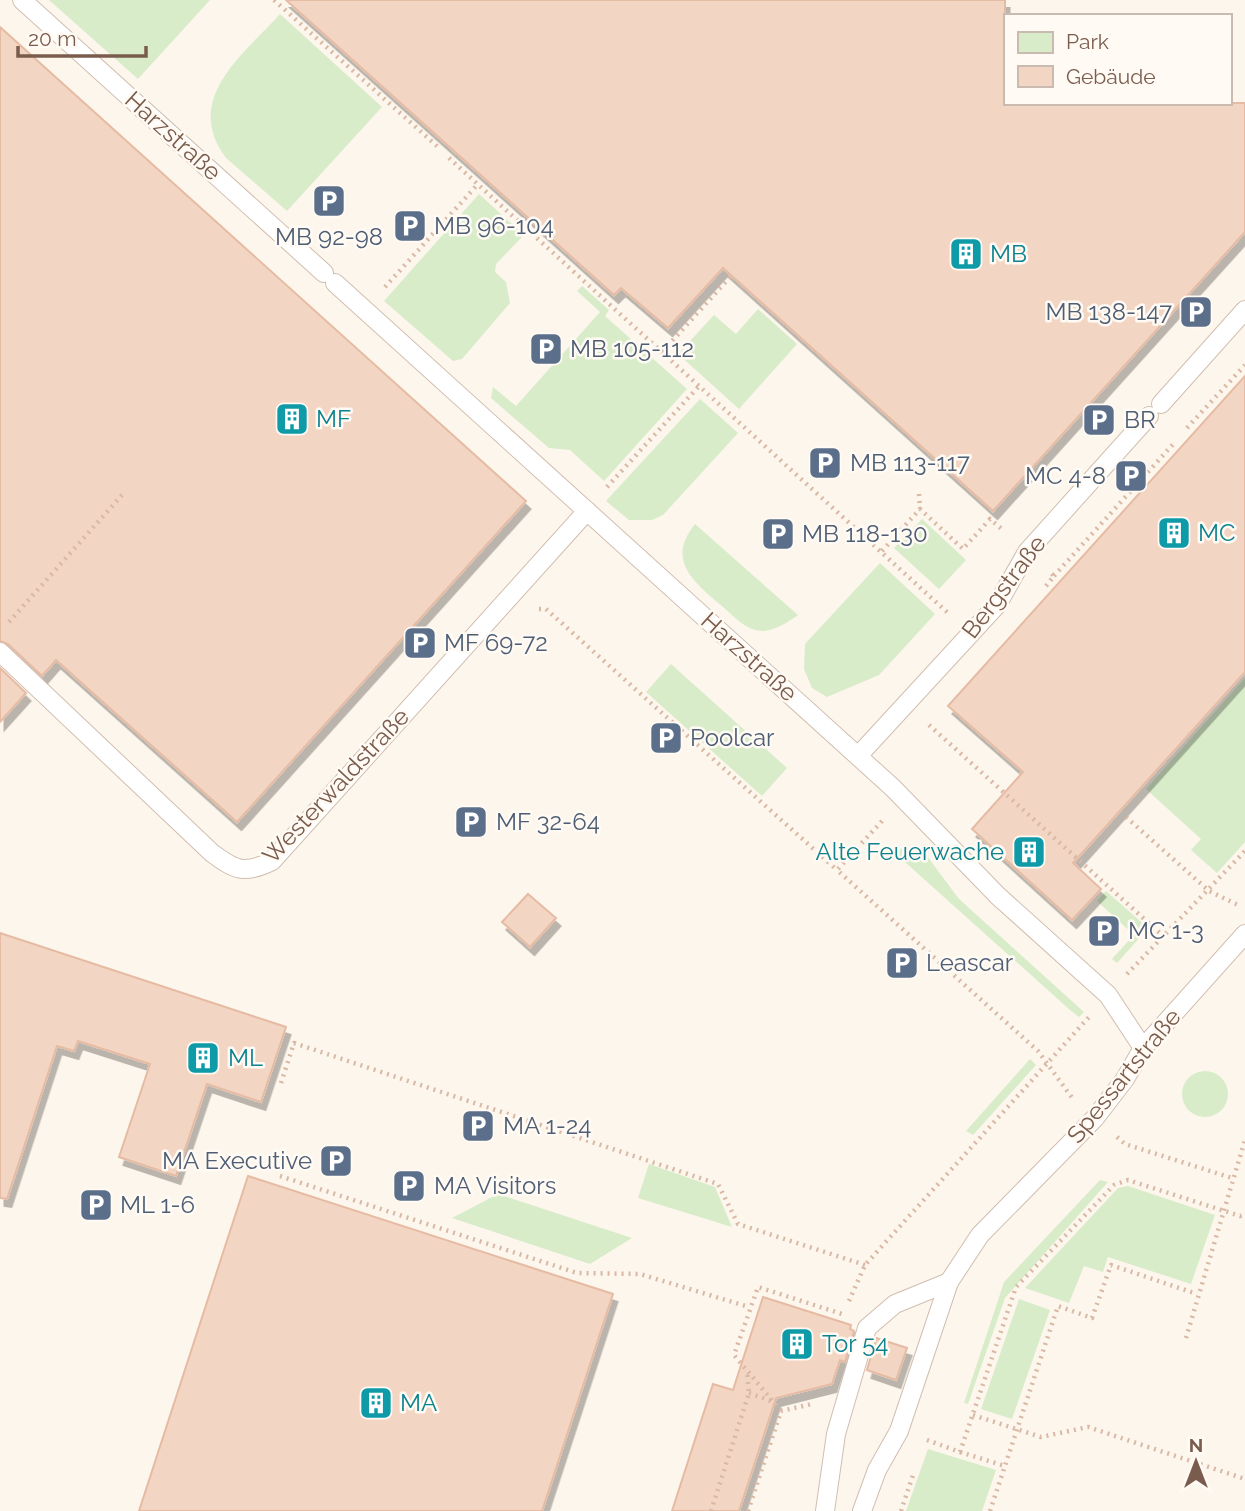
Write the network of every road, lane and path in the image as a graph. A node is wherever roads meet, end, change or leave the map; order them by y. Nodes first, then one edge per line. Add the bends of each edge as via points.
1 (22, 0) edge
2 (274, 0) edge
3 (438, 147) dead end
4 (449, 158) dead end
5 (478, 184) junction
6 (731, 276) dead end
7 (365, 310) junction
8 (1245, 310) edge
9 (663, 351) junction
10 (1245, 365) edge
11 (700, 385) junction
12 (1187, 428) dead end
13 (1176, 441) dead end
14 (603, 491) dead end
15 (919, 494) dead end
16 (122, 495) dead end
17 (920, 509) dead end
18 (587, 511) junction
19 (1055, 576) dead end
20 (513, 594) junction
21 (0, 620) edge
22 (940, 624) dead end
23 (0, 652) edge
24 (858, 757) junction
25 (1126, 817) dead end
26 (1245, 851) edge
27 (837, 870) dead end
28 (1209, 891) junction
29 (1245, 909) edge
30 (1245, 934) edge
31 (1108, 995) junction
32 (1143, 1048) junction
33 (281, 1083) dead end
34 (1245, 1140) edge
35 (280, 1176) dead end
36 (1225, 1211) junction
37 (1245, 1214) edge
38 (866, 1265) junction
39 (949, 1282) junction
40 (1197, 1294) junction
41 (749, 1307) junction
42 (1185, 1338) dead end
43 (747, 1370) junction
44 (749, 1393) junction
45 (775, 1402) junction
46 (817, 1403) dead end
47 (781, 1411) junction
48 (973, 1415) junction
49 (1016, 1429) junction
50 (899, 1431) junction
51 (960, 1452) junction
52 (1004, 1466) junction
53 (1245, 1479) edge
54 (711, 1511) edge
55 (748, 1511) edge
56 (825, 1511) edge
57 (862, 1511) edge
58 (990, 1511) edge

1 - 7 lane, Harzstraße
2 - 3 path
4 - 5 path
5 - 7 path
5 - 9 path
6 - 9 path
7 - 18 lane, Harzstraße
8 - 24 lane, Bergstraße via 1027,552 996,605
9 - 11 path
10 - 12 path
11 - 14 path
11 - 22 path via 950,614
13 - 19 path
15 - 17 path
16 - 21 path via 6,626
18 - 20 lane, Westerwaldstraße
18 - 24 lane, Harzstraße
20 - 23 lane, Westerwaldstraße via 272,861 255,870 232,868 212,853
20 - 27 path via 530,608 546,609
24 - 31 lane, Harzstraße via 998,896
25 - 28 path
26 - 28 path
28 - 29 path
28 - 31 path
30 - 32 lane, Spessartstraße
31 - 32 lane, Harzstraße
31 - 38 path
32 - 39 lane, Spessartstraße via 1095,1118 980,1235
33 - 38 path via 295,1043 718,1184 738,1224
34 - 36 path
35 - 41 path via 577,1273 640,1274
36 - 37 path
36 - 40 path
36 - 48 path via 1128,1180 1114,1185 1016,1287
38 - 41 path via 843,1314 758,1287
39 - 50 lane, Spessartstraße
39 - 56 lane via 895,1304 867,1328 836,1434
40 - 42 path
40 - 49 path via 1111,1265 1092,1318 1058,1306
41 - 43 path via 734,1355
43 - 44 path
43 - 45 path
44 - 45 path
44 - 54 path
45 - 47 path
46 - 47 path
47 - 55 path
48 - 49 path
48 - 51 path
49 - 52 path
49 - 53 path via 1041,1437 1088,1427
50 - 51 path
50 - 57 lane, Spessartstraße via 877,1470
51 - 52 path
52 - 58 path

